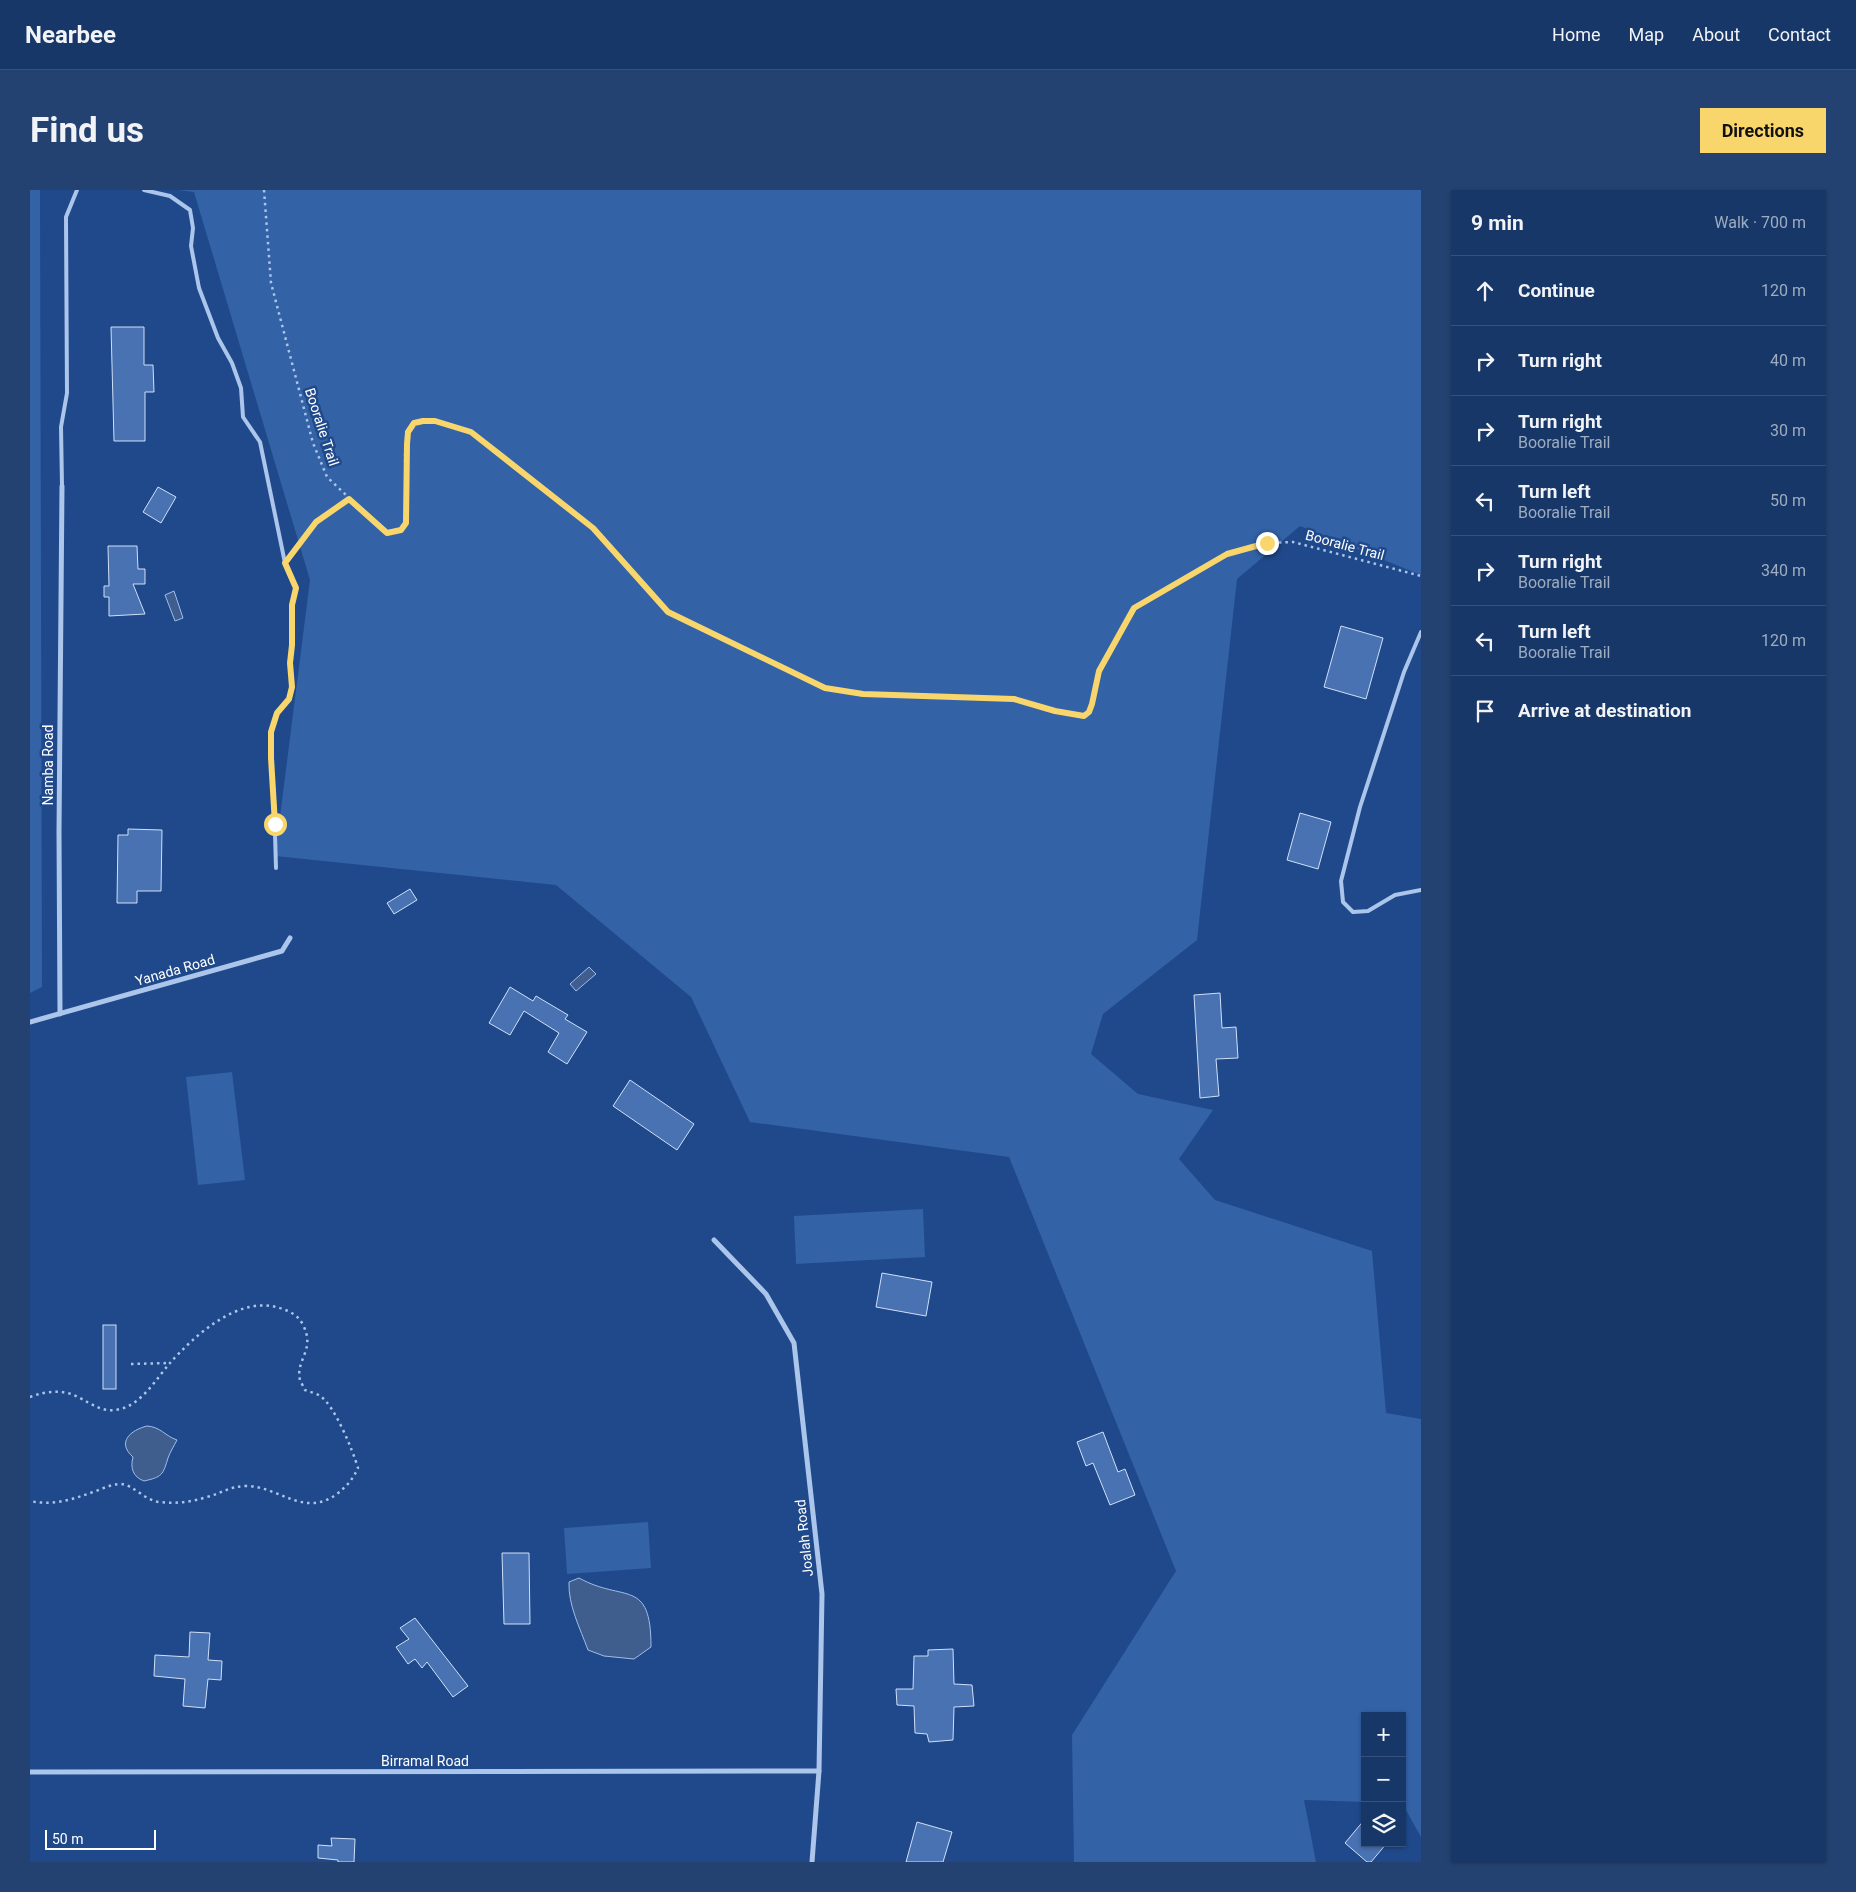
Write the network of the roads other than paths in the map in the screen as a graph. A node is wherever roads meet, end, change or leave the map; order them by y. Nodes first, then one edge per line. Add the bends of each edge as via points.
1 (77, 190) edge
2 (144, 190) edge
3 (62, 486) joint
4 (1421, 632) edge
5 (276, 868) dead end
6 (1421, 890) edge
7 (290, 938) dead end
8 (60, 1014) junction
9 (30, 1022) edge
10 (714, 1240) dead end
11 (820, 1771) junction
12 (30, 1772) edge
13 (812, 1862) edge

1 - 3 lane via 66,217 67,393 61,426
2 - 5 lane via 170,196 190,210 194,228 191,246 198,288 241,388 243,417 260,442 285,563 296,588 292,605 292,687 289,699 277,713 271,732
3 - 8 street, Namba Road
4 - 6 lane via 1404,672 1360,806 1341,881 1343,902 1353,912 1368,911 1395,895
7 - 8 street, Yanada Road via 282,951
8 - 9 street
10 - 11 street, Joalah Road via 766,1294 794,1343 822,1594
11 - 12 street, Birramal Road
11 - 13 street, Joalah Road

